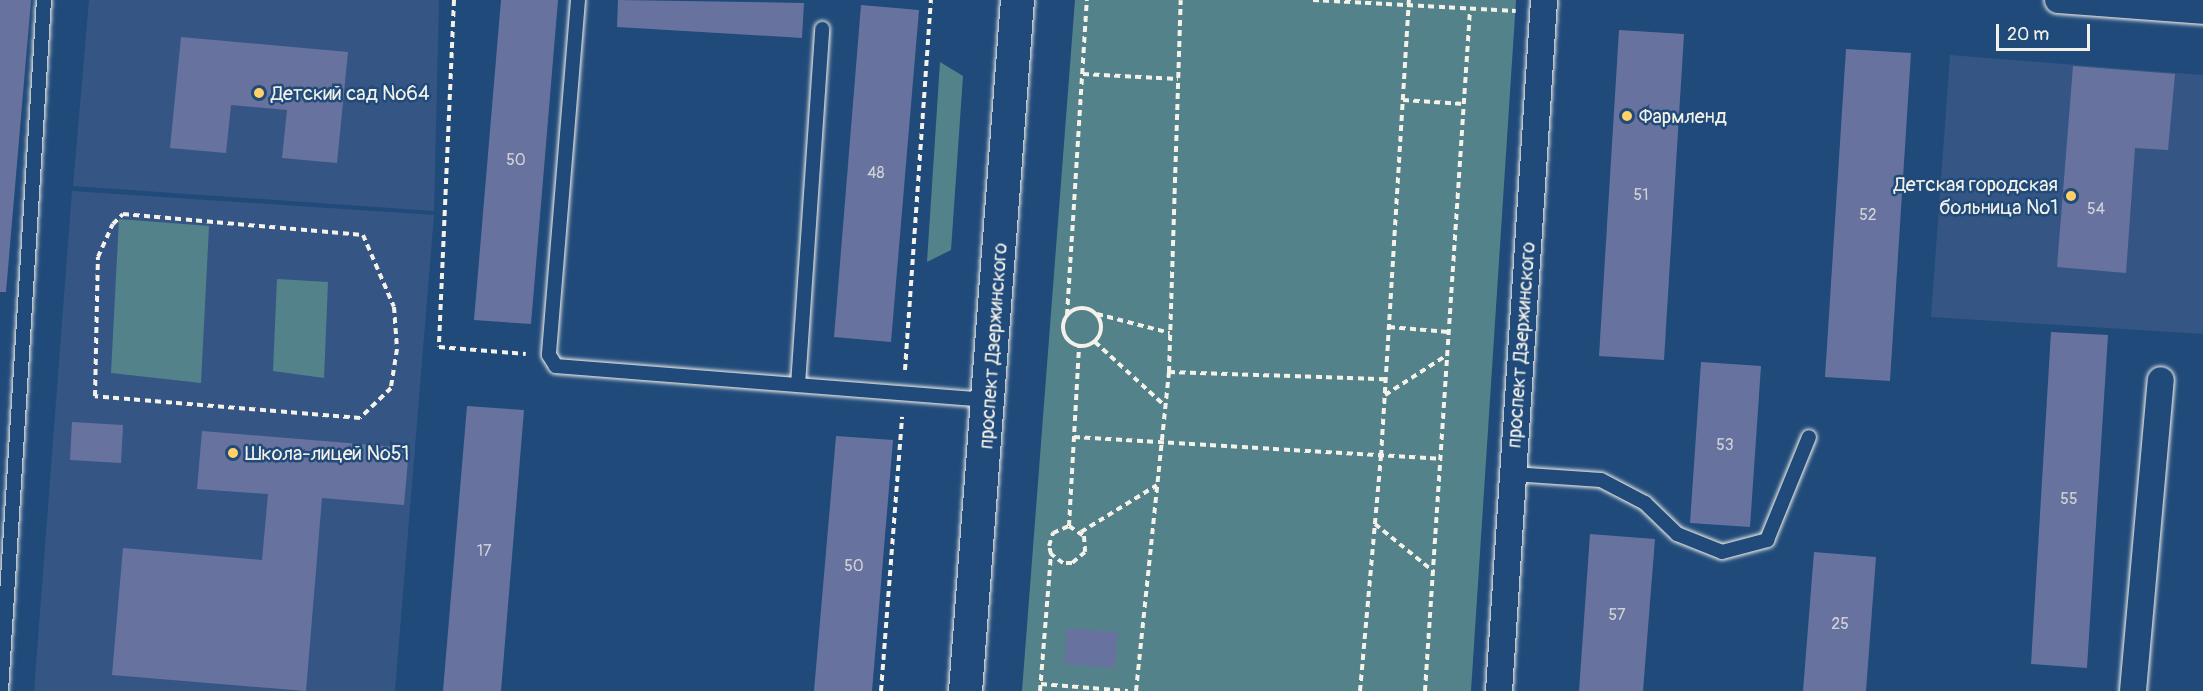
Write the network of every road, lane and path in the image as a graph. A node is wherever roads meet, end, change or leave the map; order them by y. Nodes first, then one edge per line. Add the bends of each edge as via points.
1 (44, 0) edge
2 (454, 0) edge
3 (578, 0) edge
4 (931, 0) edge
5 (1017, 0) edge
6 (1087, 0) edge
7 (1181, 0) edge
8 (1313, 0) edge
9 (1323, 0) edge
10 (1409, 0) edge
11 (2058, 0) edge
12 (1543, 6) edge
13 (1408, 8) junction
14 (1470, 10) junction
15 (2203, 11) edge
16 (822, 29) dead end
17 (1083, 74) junction
18 (1178, 79) junction
19 (1403, 100) junction
20 (1464, 104) junction
21 (1096, 314) junction
22 (1067, 315) junction
23 (1389, 327) junction
24 (1449, 332) junction
25 (1170, 333) junction
26 (1095, 342) junction
27 (1079, 346) junction
28 (549, 355) junction
29 (1447, 355) junction
30 (1169, 372) junction
31 (1386, 379) junction
32 (2161, 380) dead end
33 (798, 385) junction
34 (903, 393) junction
35 (95, 396) joint
36 (1384, 396) junction
37 (989, 400) junction
38 (1165, 406) junction
39 (1074, 437) junction
40 (1809, 437) dead end
41 (1162, 442) junction
42 (1381, 456) junction
43 (1440, 459) junction
44 (1513, 474) junction
45 (1157, 485) junction
46 (1375, 523) junction
47 (1069, 526) junction
48 (1081, 532) junction
49 (1051, 554) junction
50 (1432, 572) junction
51 (1041, 684) junction
52 (1, 691) edge
53 (881, 691) edge
54 (965, 691) edge
55 (1040, 691) edge
56 (1128, 691) edge
57 (1136, 691) edge
58 (1360, 691) edge
59 (1425, 691) edge
60 (1499, 691) edge
61 (2133, 691) edge

1 - 52 lane
2 - 28 path via 439,347
3 - 28 lane
4 - 34 path
5 - 37 street, проспект Дзержинского
6 - 17 path
7 - 18 path
8 - 9 path
9 - 13 path
10 - 13 path
11 - 15 street
12 - 14 path
12 - 44 street, проспект Дзержинского
13 - 14 path
13 - 19 path
14 - 20 path
16 - 33 lane
17 - 18 path
17 - 22 path
18 - 25 path
19 - 20 path
19 - 23 path
20 - 24 path
21 - 22 path via 1081,308
21 - 25 path
21 - 26 path via 1102,328
22 - 27 path via 1063,330 1066,338
23 - 24 path
23 - 31 path
24 - 29 path
25 - 30 path
26 - 27 path
26 - 38 path
27 - 39 path
28 - 33 lane via 556,366
29 - 36 path
29 - 43 path
30 - 31 path
30 - 38 path
31 - 36 path
32 - 61 street
33 - 34 lane
34 - 37 lane
34 - 53 path
35 - 35 path via 360,418 391,388 397,349 394,307 363,235 123,214 113,224 98,258
36 - 42 path
37 - 54 street, проспект Дзержинского
38 - 41 path
39 - 41 path
39 - 47 path
40 - 44 lane via 1767,540 1722,552 1677,534 1645,503 1601,480
41 - 42 path
41 - 45 path
42 - 43 path
42 - 46 path
43 - 50 path
44 - 60 street, проспект Дзержинского
45 - 48 path
45 - 57 path
46 - 50 path
46 - 58 path
47 - 48 path
47 - 49 path via 1053,533
48 - 49 path via 1086,543 1080,559 1063,563
49 - 51 path
50 - 59 path
51 - 55 path
51 - 56 path

